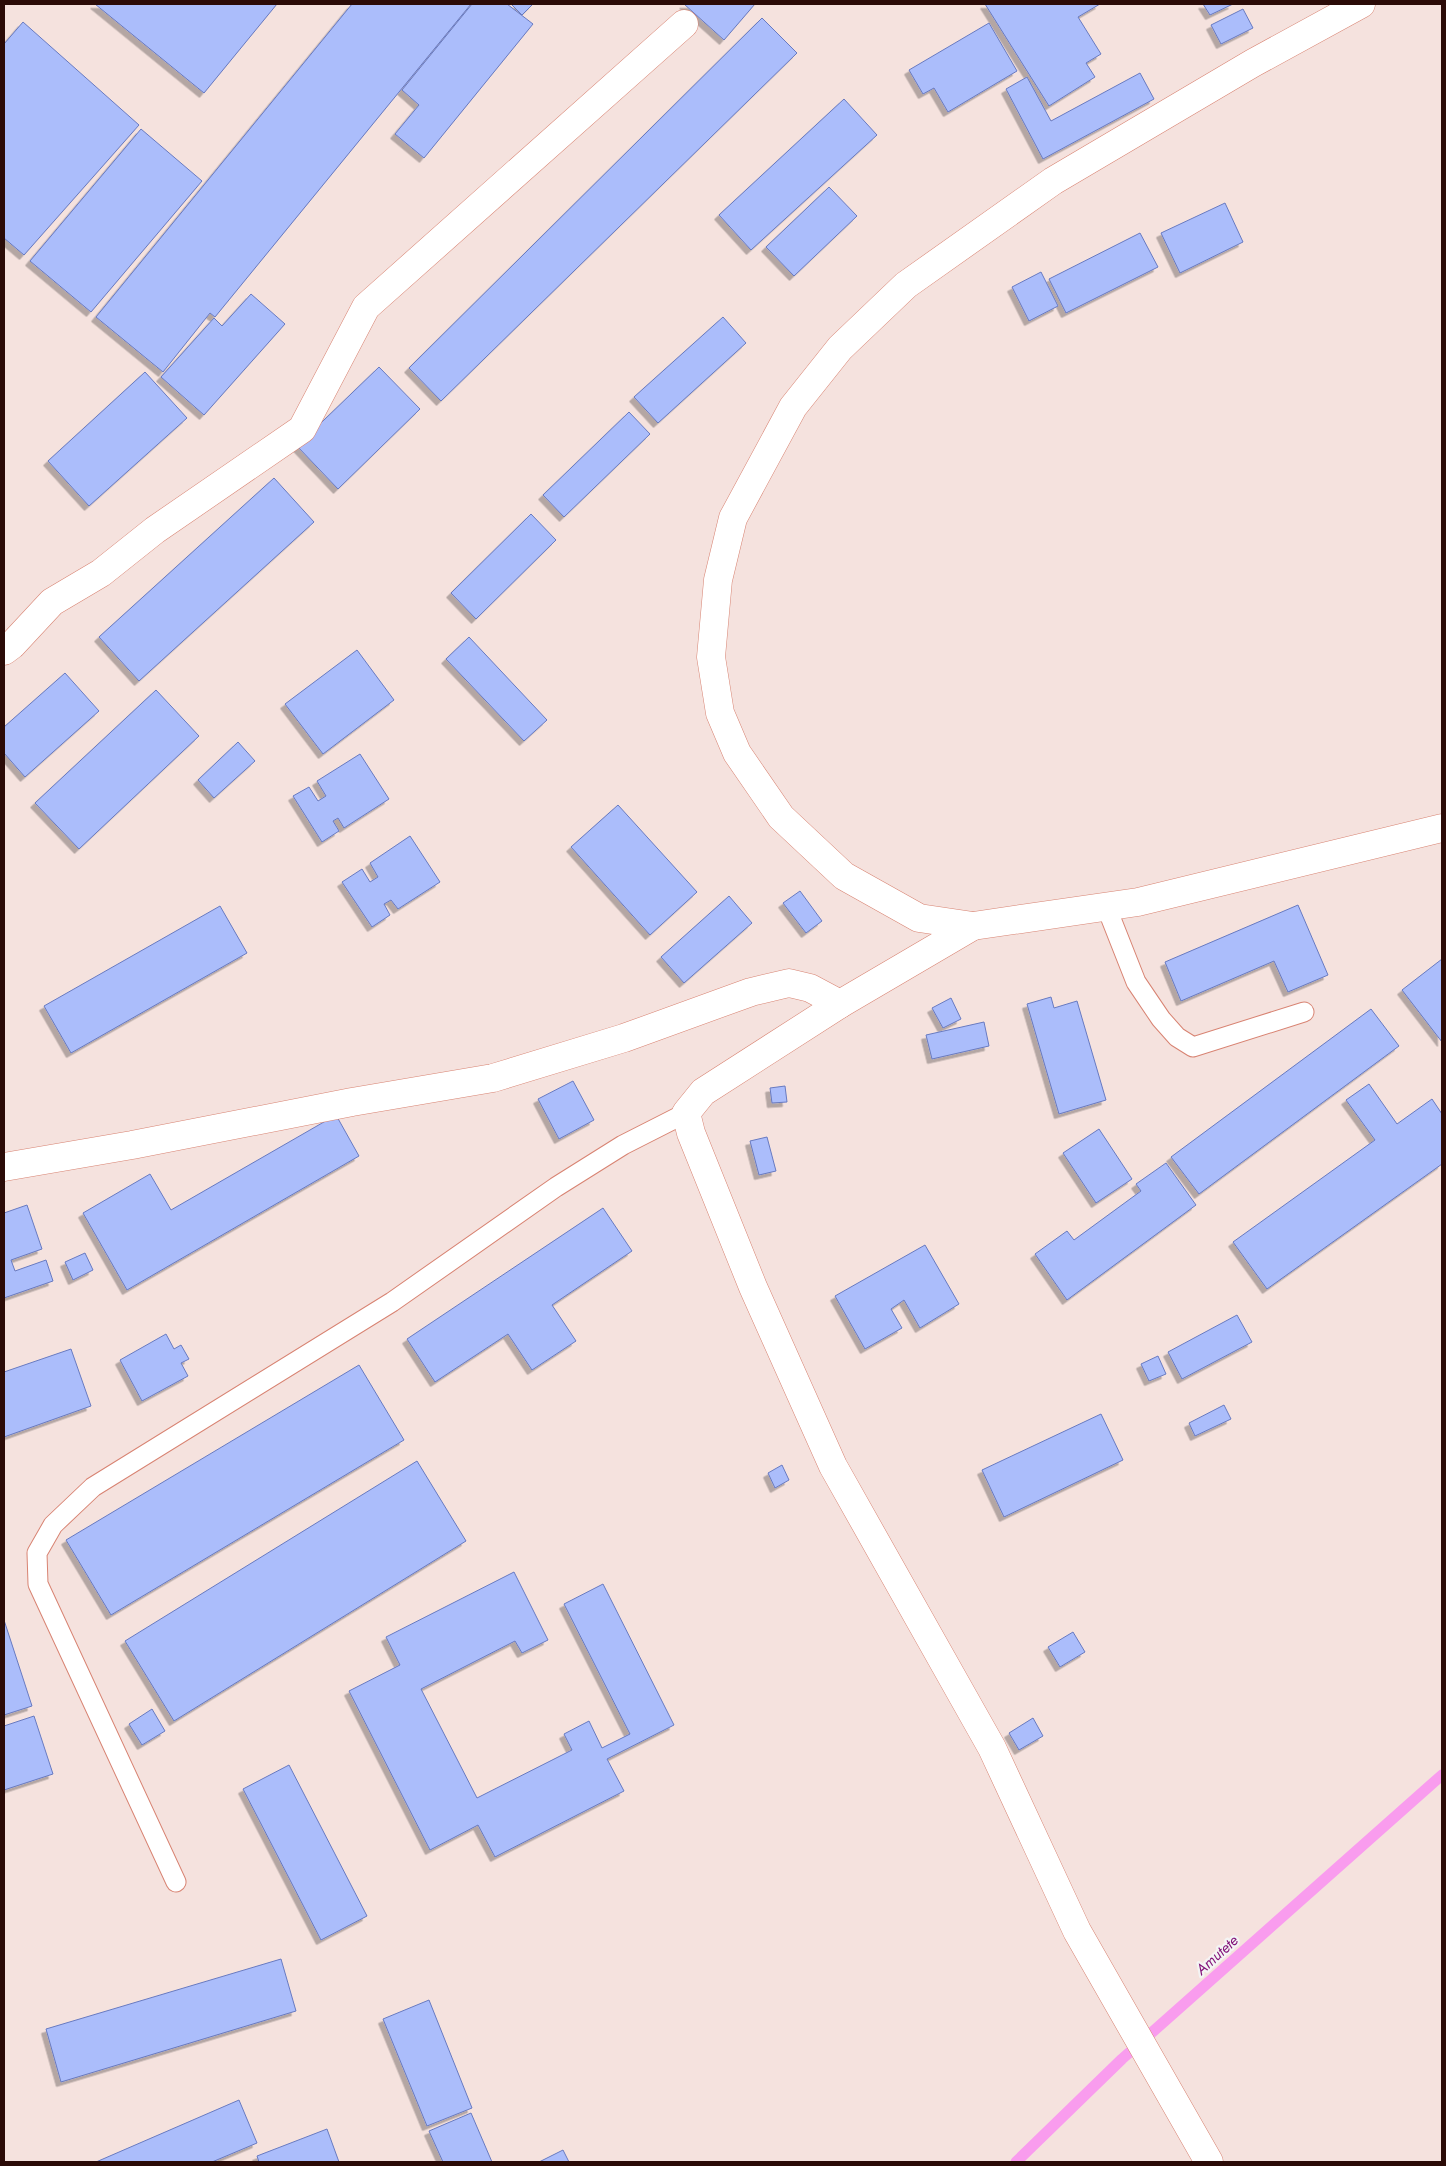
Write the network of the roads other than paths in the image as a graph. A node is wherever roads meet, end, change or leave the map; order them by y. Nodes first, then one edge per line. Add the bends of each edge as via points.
1 (1361, 4) edge
2 (684, 24) dead end
3 (4, 651) edge
4 (1442, 828) edge
5 (1106, 906) junction
6 (973, 926) junction
7 (840, 1004) junction
8 (1304, 1012) dead end
9 (686, 1113) junction
10 (4, 1167) edge
11 (176, 1882) dead end
12 (1209, 2162) edge

1 - 6 street via 1053,180 906,285 840,348 793,407 733,518 718,580 711,657 720,714 737,753 780,817 844,876 919,918
2 - 3 street via 366,307 302,429 155,530 101,574 52,602
4 - 5 street via 1138,902
5 - 6 street
5 - 8 lane via 1136,982 1161,1019 1177,1037 1193,1047
6 - 7 street
7 - 9 street via 703,1092
7 - 10 street via 810,988 789,983 751,992 624,1038 493,1078
9 - 11 lane via 623,1145 556,1187 392,1302 93,1486 53,1525 37,1553 38,1584
9 - 12 street via 691,1133 753,1287 833,1466 992,1748 1077,1931

